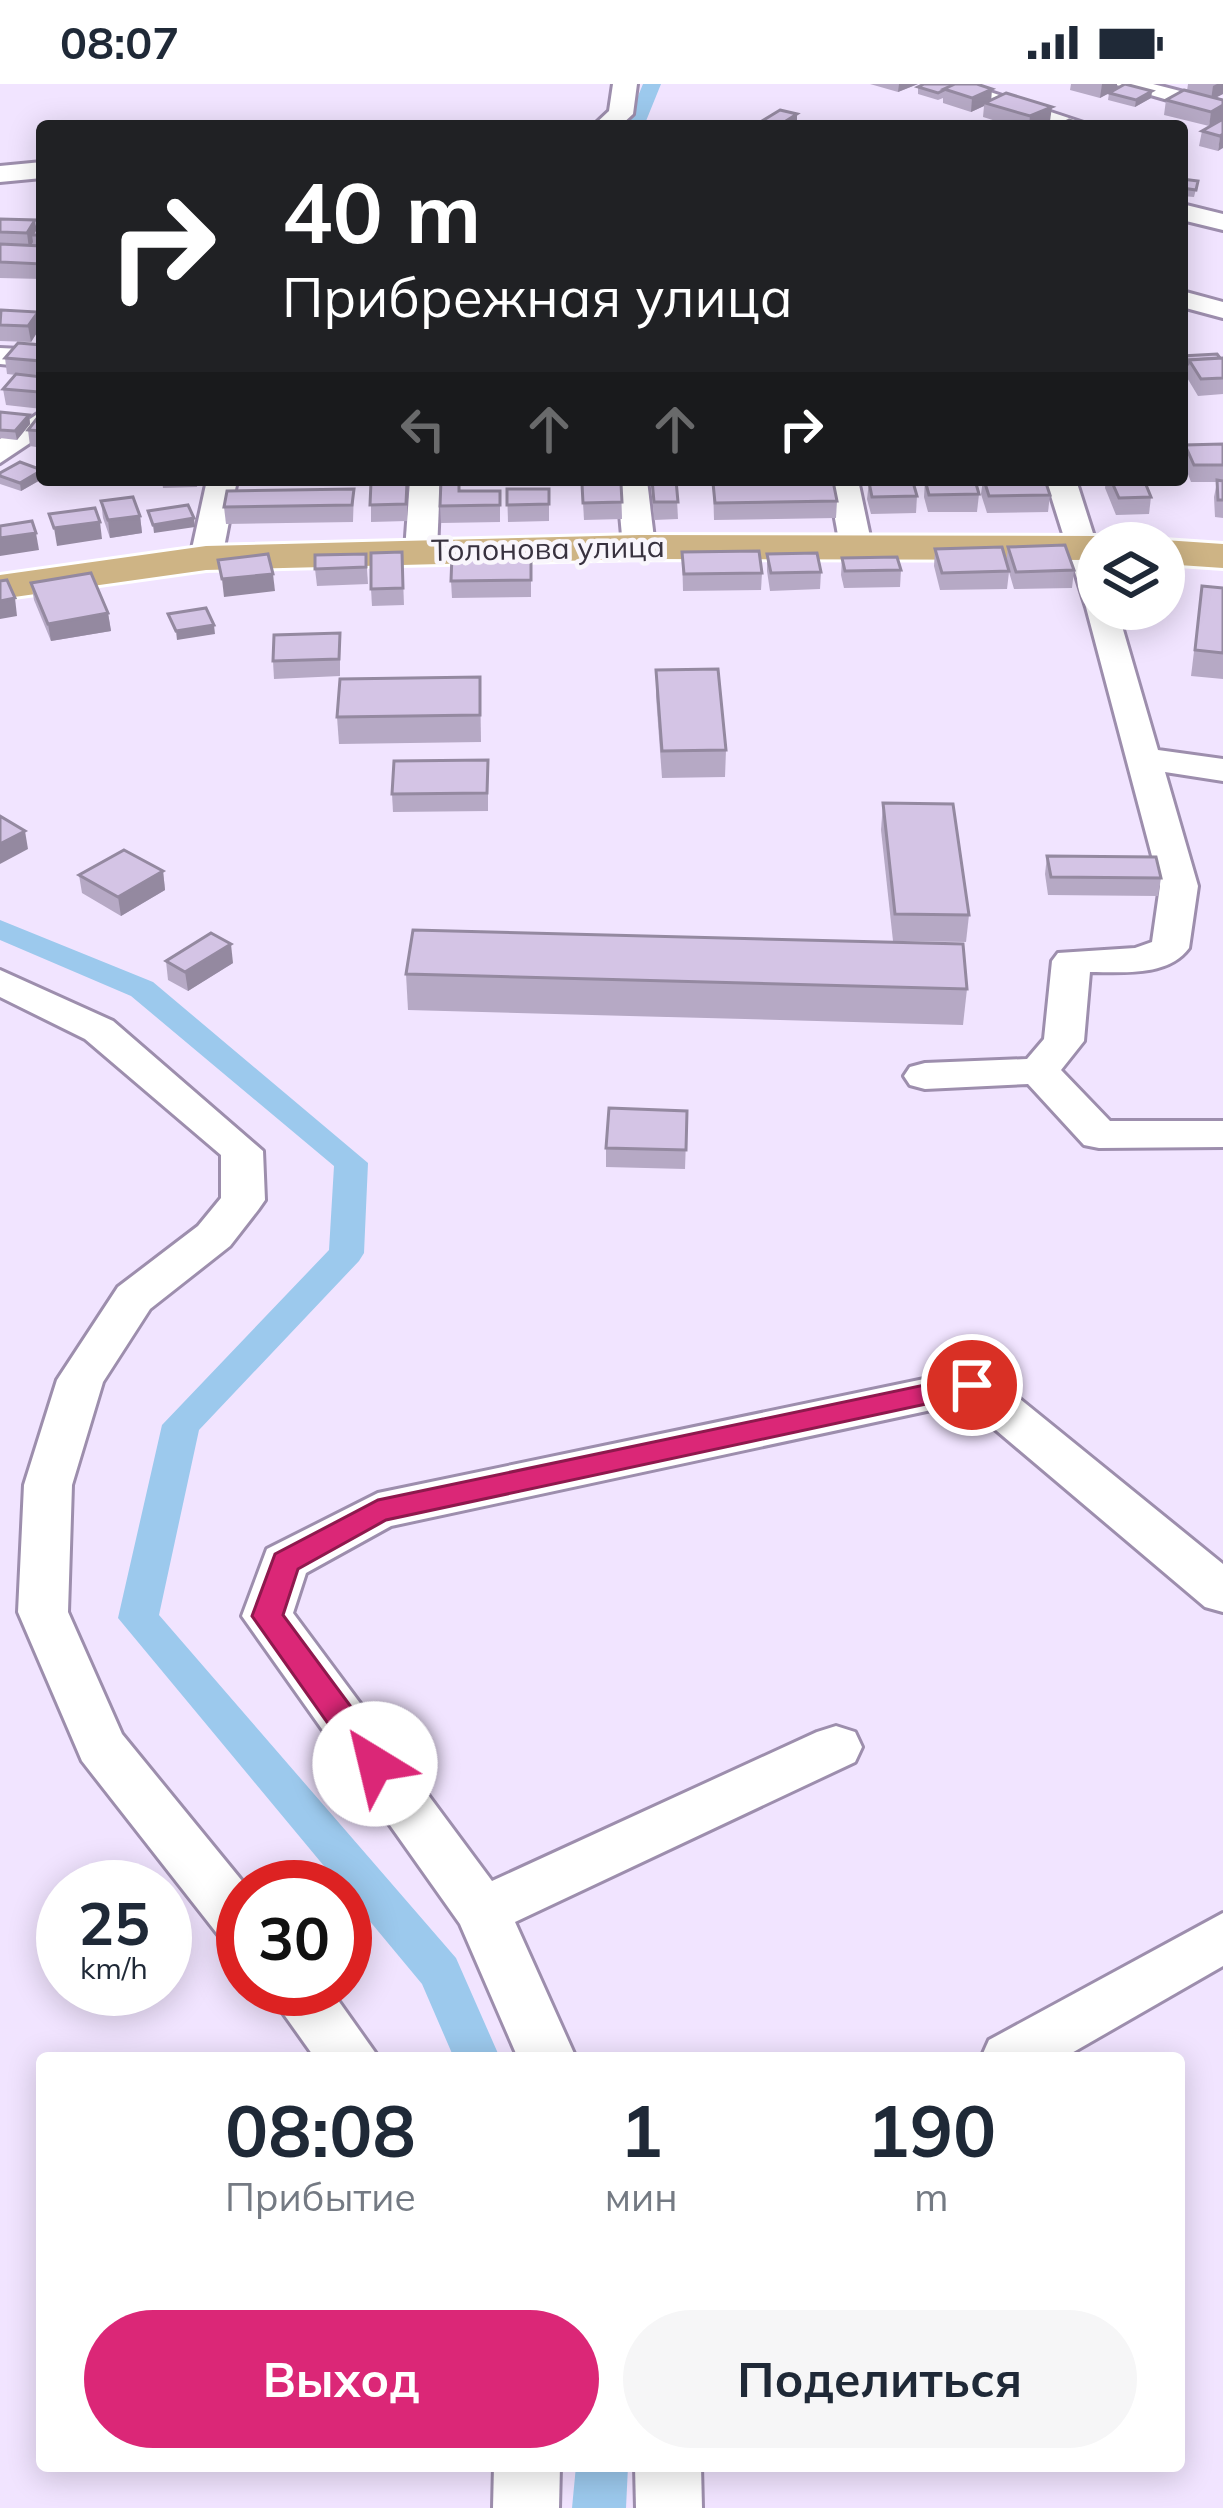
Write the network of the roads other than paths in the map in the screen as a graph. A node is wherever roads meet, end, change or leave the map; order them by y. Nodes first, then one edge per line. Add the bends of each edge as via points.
1 (626, 84) edge
2 (941, 84) edge
3 (1125, 84) edge
4 (1171, 89) edge
5 (1223, 109) edge
6 (613, 120) edge
7 (1061, 120) edge
8 (36, 171) edge
9 (0, 174) edge
10 (1188, 214) edge
11 (1218, 222) edge
12 (1188, 238) edge
13 (1188, 301) edge
14 (1223, 310) edge
15 (0, 356) edge
16 (36, 359) edge
17 (36, 426) edge
18 (0, 454) edge
19 (221, 486) edge
20 (425, 486) edge
21 (633, 486) edge
22 (844, 486) edge
23 (1064, 486) edge
24 (1080, 522) edge
25 (856, 546) junction
26 (639, 547) junction
27 (1077, 547) edge
28 (421, 551) junction
29 (1185, 553) edge
30 (1223, 556) edge
31 (206, 558) junction
32 (0, 587) edge
33 (1107, 630) edge
34 (1142, 758) junction
35 (1223, 770) edge
36 (0, 982) edge
37 (1039, 1071) junction
38 (926, 1076) dead end
39 (1223, 1135) edge
40 (1216, 1579) edge
41 (836, 1747) dead end
42 (216, 1890) edge
43 (482, 1911) junction
44 (1223, 1936) edge
45 (317, 2016) edge
46 (345, 2052) edge
47 (544, 2052) edge
48 (1020, 2052) edge
49 (527, 2472) edge
50 (668, 2472) edge
51 (526, 2508) edge
52 (669, 2508) edge

1 - 6 street
2 - 7 street
3 - 4 street
4 - 5 street
8 - 9 street
10 - 11 street
11 - 12 street
13 - 14 street
15 - 16 street
17 - 18 street
19 - 31 street
20 - 28 street
21 - 26 street
22 - 25 street
23 - 24 street
25 - 26 main road, Толонова улица
25 - 27 main road, Толонова улица
26 - 28 main road, Толонова улица
28 - 31 main road, Толонова улица
29 - 30 main road
31 - 32 main road, Толонова улица
33 - 34 street
34 - 35 street
34 - 37 street via 1179,886 1170,948 1141,960 1072,961 1064,1041
36 - 42 street via 99,1030 242,1151 244,1200 214,1236 134,1298 80,1380 48,1485 43,1612 101,1746
37 - 38 street
37 - 39 street via 1099,1135
40 - 43 street via 972,1385 378,1511 285,1562 267,1616
41 - 43 street
43 - 47 street
44 - 48 street
45 - 46 street
49 - 51 street
50 - 52 street

